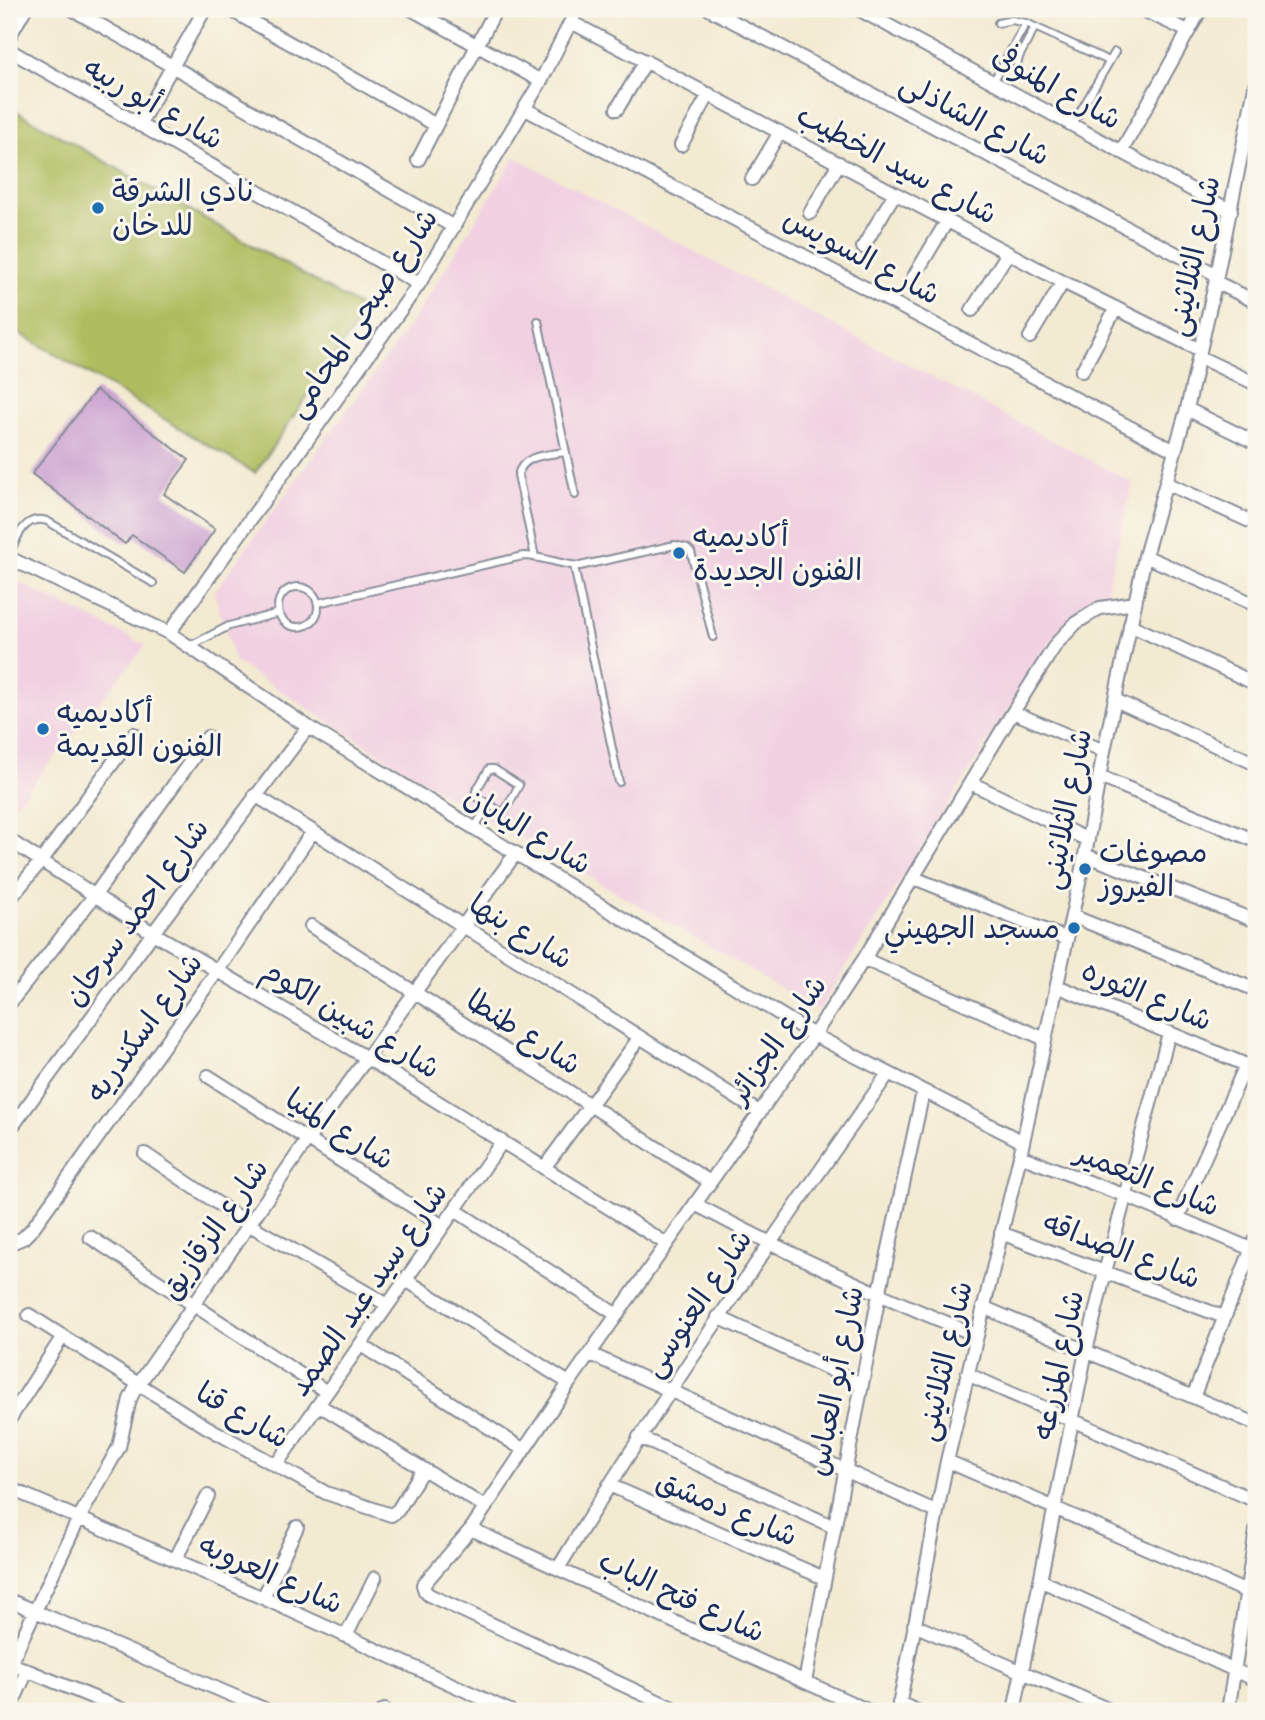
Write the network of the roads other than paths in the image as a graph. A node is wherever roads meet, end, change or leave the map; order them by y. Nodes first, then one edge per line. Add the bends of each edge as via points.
1 (25, 9) edge
2 (72, 9) edge
3 (205, 9) edge
4 (229, 9) edge
5 (411, 9) edge
6 (496, 9) edge
7 (577, 9) edge
8 (709, 9) edge
9 (858, 9) edge
10 (1141, 9) edge
11 (1201, 9) edge
12 (571, 22) junction
13 (998, 23) dead end
14 (1026, 23) junction
15 (1035, 27) junction
16 (1188, 31) junction
17 (9, 37) edge
18 (477, 46) junction
19 (9, 50) edge
20 (1009, 52) junction
21 (1115, 52) dead end
22 (646, 61) junction
23 (1109, 61) junction
24 (172, 66) junction
25 (541, 81) junction
26 (993, 82) junction
27 (1256, 82) edge
28 (709, 94) junction
29 (525, 108) junction
30 (617, 109) dead end
31 (139, 125) junction
32 (436, 125) junction
33 (1072, 126) junction
34 (780, 132) junction
35 (681, 145) dead end
36 (1121, 152) junction
37 (418, 160) dead end
38 (839, 163) junction
39 (752, 179) dead end
40 (895, 193) junction
41 (1231, 211) junction
42 (810, 213) dead end
43 (947, 220) junction
44 (454, 227) junction
45 (863, 247) dead end
46 (1008, 253) junction
47 (913, 278) dead end
48 (1216, 279) junction
49 (1063, 282) junction
50 (419, 284) junction
51 (1256, 302) edge
52 (1115, 308) junction
53 (972, 310) dead end
54 (538, 321) dead end
55 (1030, 337) dead end
56 (1199, 353) junction
57 (1082, 371) dead end
58 (1256, 384) edge
59 (1187, 409) junction
60 (1256, 443) edge
61 (1175, 451) junction
62 (566, 452) junction
63 (1166, 483) junction
64 (575, 495) dead end
65 (1256, 524) edge
66 (1145, 556) junction
67 (9, 557) edge
68 (535, 557) junction
69 (573, 566) junction
70 (153, 583) dead end
71 (318, 603) junction
72 (1135, 603) junction
73 (1256, 605) edge
74 (279, 613) junction
75 (1130, 625) junction
76 (169, 633) junction
77 (713, 637) dead end
78 (188, 647) junction
79 (1256, 684) edge
80 (1115, 700) junction
81 (1013, 712) junction
82 (308, 727) junction
83 (134, 734) dead end
84 (208, 737) dead end
85 (1104, 751) junction
86 (1256, 764) edge
87 (1100, 777) junction
88 (619, 782) dead end
89 (971, 783) junction
90 (255, 795) junction
91 (489, 805) junction
92 (474, 828) junction
93 (313, 831) junction
94 (9, 840) edge
95 (1088, 840) junction
96 (1256, 841) edge
97 (516, 853) junction
98 (1085, 855) junction
99 (42, 860) junction
100 (914, 878) junction
101 (95, 895) junction
102 (9, 900) edge
103 (1072, 916) junction
104 (1256, 921) edge
105 (311, 926) dead end
106 (463, 926) junction
107 (153, 933) junction
108 (1067, 939) junction
109 (864, 960) junction
110 (218, 970) junction
111 (1057, 986) junction
112 (1256, 990) edge
113 (415, 993) junction
114 (9, 1004) edge
115 (1169, 1033) junction
116 (814, 1035) junction
117 (640, 1037) junction
118 (1045, 1039) junction
119 (368, 1058) junction
120 (1251, 1067) edge
121 (888, 1074) junction
122 (208, 1076) dead end
123 (923, 1092) junction
124 (590, 1105) junction
125 (759, 1112) junction
126 (9, 1131) edge
127 (308, 1139) junction
128 (502, 1142) junction
129 (1023, 1142) junction
130 (145, 1154) dead end
131 (1020, 1156) junction
132 (544, 1168) junction
133 (710, 1182) junction
134 (1126, 1196) junction
135 (695, 1204) junction
136 (455, 1210) junction
137 (1177, 1219) junction
138 (248, 1224) junction
139 (443, 1226) junction
140 (1001, 1233) junction
141 (90, 1237) dead end
142 (11, 1241) edge
143 (667, 1244) junction
144 (769, 1244) junction
145 (1255, 1246) edge
146 (1105, 1272) junction
147 (406, 1280) junction
148 (879, 1295) junction
149 (193, 1305) junction
150 (388, 1305) junction
151 (983, 1307) junction
152 (29, 1315) dead end
153 (617, 1315) junction
154 (718, 1317) junction
155 (1224, 1317) junction
156 (976, 1335) junction
157 (63, 1336) junction
158 (361, 1345) junction
159 (1086, 1351) junction
160 (590, 1354) junction
161 (967, 1374) junction
162 (140, 1383) junction
163 (569, 1383) junction
164 (861, 1384) junction
165 (669, 1390) junction
166 (327, 1392) junction
167 (1193, 1397) junction
168 (319, 1405) junction
169 (9, 1420) edge
170 (1072, 1420) junction
171 (1256, 1424) edge
172 (639, 1437) junction
173 (524, 1450) junction
174 (947, 1461) junction
175 (276, 1465) junction
176 (423, 1469) junction
177 (845, 1470) junction
178 (609, 1485) junction
179 (9, 1488) edge
180 (208, 1496) dead end
181 (1256, 1501) edge
182 (485, 1507) junction
183 (1055, 1508) junction
184 (937, 1512) junction
185 (79, 1518) junction
186 (297, 1527) dead end
187 (834, 1527) junction
188 (471, 1529) junction
189 (1256, 1531) edge
190 (176, 1560) junction
191 (559, 1567) junction
192 (375, 1578) dead end
193 (824, 1578) junction
194 (1042, 1581) junction
195 (1252, 1594) edge
196 (263, 1598) junction
197 (9, 1600) edge
198 (35, 1611) junction
199 (914, 1625) junction
200 (346, 1636) junction
201 (9, 1664) edge
202 (1235, 1670) junction
203 (27, 1671) junction
204 (1023, 1673) junction
205 (1256, 1680) edge
206 (806, 1682) junction
207 (898, 1707) edge
208 (9, 1711) edge
209 (126, 1711) edge
210 (270, 1711) edge
211 (510, 1711) edge
212 (679, 1711) edge
213 (869, 1711) edge
214 (917, 1711) edge
215 (1014, 1711) edge
216 (1112, 1711) edge
217 (1228, 1711) edge

1 - 17 street
2 - 24 street
3 - 24 street
4 - 32 street
5 - 18 street
6 - 18 street
7 - 12 street, شارع صبحى المحامى
8 - 48 street, شارع الشاذلى
9 - 26 street, شارع المنوفى
10 - 16 street
11 - 16 street
12 - 22 street, شارع سيد الخطيب
12 - 25 street, شارع صبحى المحامى
13 - 14 lane
14 - 15 lane
14 - 20 lane
15 - 20 lane via 1018,61
15 - 23 lane
16 - 36 street
18 - 25 street
18 - 32 street
19 - 31 street, شارع أبو ربيه
20 - 26 lane
21 - 23 lane
22 - 28 street, شارع سيد الخطيب
22 - 30 street
23 - 33 lane
24 - 31 street
24 - 44 street
25 - 29 street, شارع صبحى المحامى
26 - 33 street, شارع المنوفى
27 - 41 street, شارع الثلاثينى
28 - 34 street, شارع سيد الخطيب
28 - 35 street
29 - 44 street, شارع صبحى المحامى
29 - 61 street, شارع السويس
31 - 50 street, شارع أبو ربيه
32 - 37 street
33 - 36 street, شارع المنوفى
34 - 38 street, شارع سيد الخطيب
34 - 39 street
36 - 41 street, شارع المنوفى
38 - 40 street, شارع سيد الخطيب
38 - 42 street
40 - 43 street, شارع سيد الخطيب
40 - 45 street
41 - 48 street, شارع الثلاثينى
43 - 46 street, شارع سيد الخطيب
43 - 47 street
44 - 50 street, شارع صبحى المحامى
46 - 49 street, شارع سيد الخطيب
46 - 53 street
48 - 51 street, شارع الشاذلى
48 - 56 street, شارع الثلاثينى
49 - 52 street, شارع سيد الخطيب
49 - 55 street
50 - 76 street, شارع صبحى المحامى
52 - 56 street, شارع سيد الخطيب
52 - 57 street
54 - 62 lane
56 - 58 street, شارع سيد الخطيب
56 - 59 street, شارع الثلاثينى
59 - 60 street
59 - 61 street, شارع الثلاثينى
61 - 63 street, شارع الثلاثينى
62 - 64 lane
62 - 68 lane via 529,458 519,469
63 - 65 street
63 - 66 street, شارع الثلاثينى
66 - 72 street, شارع الثلاثينى
66 - 73 street
67 - 70 lane via 23,528 39,519
67 - 76 street, شارع اليابان
68 - 69 lane
68 - 71 lane
69 - 77 lane via 675,545 687,548
69 - 88 lane
71 - 74 lane via 316,616 300,628 287,624
71 - 74 lane via 310,591 297,587 280,599
72 - 75 street, شارع الثلاثينى
72 - 81 street, شارع الجزائر via 1101,608 1076,624 1056,644
74 - 78 lane via 229,626
75 - 79 street
75 - 80 street, شارع الثلاثينى
76 - 78 street, شارع اليابان
78 - 82 street, شارع اليابان
80 - 85 street, شارع الثلاثينى
80 - 86 street
81 - 85 street
81 - 89 street, شارع الجزائر
82 - 90 street, شارع احمد سرحان
82 - 92 street, شارع اليابان
83 - 99 street
84 - 101 street
85 - 87 street, شارع الثلاثينى
87 - 95 street, شارع الثلاثينى
87 - 96 street
89 - 95 street
89 - 100 street, شارع الجزائر
90 - 93 street, شارع بنها
90 - 107 street, شارع احمد سرحان
91 - 91 lane via 475,794 492,768 519,788 505,811
91 - 92 lane
92 - 97 street, شارع اليابان
93 - 106 street, شارع بنها
93 - 110 street, شارع اسكندريه
94 - 99 street, شارع شبين الكوم
95 - 98 street, شارع الثلاثينى
97 - 106 street, شارع الزقازيق
97 - 116 street, شارع اليابان
98 - 103 street, شارع الثلاثينى
98 - 104 street
99 - 101 street, شارع شبين الكوم
99 - 102 street
100 - 108 street
100 - 109 street, شارع الجزائر
101 - 107 street, شارع شبين الكوم
101 - 114 street
103 - 108 street, شارع الثلاثينى
103 - 112 street
105 - 113 street, شارع طنطا
106 - 113 street, شارع الزقازيق
106 - 117 street, شارع بنها
107 - 110 street, شارع شبين الكوم
107 - 126 street, شارع احمد سرحان
108 - 111 street, شارع الثلاثينى
109 - 116 street, شارع الجزائر
109 - 118 street
110 - 119 street, شارع شبين الكوم
110 - 142 street, شارع اسكندريه via 32,1229
111 - 115 street, شارع الثوره
111 - 118 street, شارع الثلاثينى
113 - 119 street, شارع الزقازيق
113 - 124 street, شارع طنطا
115 - 120 street, شارع الثوره
115 - 134 street, شارع المزرعه
116 - 121 street, شارع اليابان
116 - 125 street, شارع الجزائر
117 - 124 street
117 - 125 street, شارع بنها
118 - 129 street, شارع الثلاثينى
119 - 127 street, شارع الزقازيق
119 - 128 street, شارع شبين الكوم
120 - 137 street
121 - 123 street, شارع اليابان
121 - 144 street, شارع العنوسى
122 - 127 street, شارع المنيا
123 - 129 street, شارع اليابان
123 - 148 street, شارع أبو العباس
124 - 132 street
124 - 133 street, شارع طنطا
125 - 133 street, شارع الجزائر
127 - 138 street, شارع الزقازيق
127 - 139 street, شارع المنيا
128 - 132 street, شارع شبين الكوم
128 - 136 street, شارع سيد عبد الصمد
129 - 131 street, شارع الثلاثينى
130 - 138 street
131 - 134 street, شارع التعمير
131 - 140 street, شارع الثلاثينى
132 - 143 street, شارع شبين الكوم
133 - 135 street, شارع الجزائر
134 - 137 street, شارع التعمير
134 - 146 street, شارع المزرعه
135 - 143 street, شارع الجزائر
135 - 144 street
136 - 139 street, شارع سيد عبد الصمد
136 - 153 street
137 - 145 street, شارع التعمير
138 - 149 street, شارع الزقازيق
138 - 150 street
139 - 147 street, شارع سيد عبد الصمد
140 - 146 street, شارع الصداقه
140 - 151 street, شارع الثلاثينى
141 - 149 street
143 - 153 street, شارع الجزائر
144 - 148 street
144 - 154 street, شارع العنوسى
145 - 155 street
146 - 155 street, شارع الصداقه
146 - 159 street, شارع المزرعه
147 - 150 street, شارع سيد عبد الصمد
147 - 163 street
148 - 156 street
148 - 164 street, شارع أبو العباس
149 - 162 street, شارع الزقازيق
149 - 166 street
150 - 158 street, شارع سيد عبد الصمد
151 - 156 street, شارع الثلاثينى
151 - 159 street
152 - 157 street, شارع قنا
153 - 160 street, شارع الجزائر
154 - 164 street
154 - 165 street, شارع العنوسى
155 - 167 street
156 - 161 street, شارع الثلاثينى
157 - 162 street, شارع قنا
157 - 169 street
158 - 166 street, شارع سيد عبد الصمد
158 - 173 street
159 - 167 street
159 - 170 street, شارع المزرعه
160 - 163 street, شارع الجزائر
160 - 165 street
161 - 170 street
161 - 174 street, شارع الثلاثينى
162 - 175 street, شارع قنا
162 - 185 street, شارع الزقازيق via 130,1399 119,1447
163 - 173 street, شارع الجزائر
164 - 177 street, شارع أبو العباس
165 - 172 street, شارع العنوسى
165 - 177 street
166 - 168 street, شارع سيد عبد الصمد
167 - 171 street
168 - 175 street, شارع سيد عبد الصمد
168 - 176 street
170 - 181 street
170 - 183 street, شارع المزرعه
172 - 178 street, شارع العنوسى
172 - 187 street
173 - 182 street, شارع الجزائر
174 - 183 street
174 - 184 street, شارع الثلاثينى
175 - 176 street, شارع قنا via 326,1493 391,1515
176 - 182 street
177 - 184 street
177 - 187 street, شارع أبو العباس
178 - 191 street, شارع العنوسى
178 - 193 street, شارع دمشق
179 - 185 street, شارع العروبه
180 - 190 street
182 - 188 street, شارع الجزائر
183 - 194 street, شارع المزرعه
183 - 195 street
184 - 199 street, شارع الثلاثينى
185 - 190 street, شارع العروبه
185 - 198 street, شارع الزقازيق
186 - 196 street
187 - 193 street, شارع أبو العباس
188 - 191 street, شارع فتح الباب
188 - 212 street, شارع الجزائر via 426,1579 423,1585 429,1595
189 - 195 street
190 - 196 street, شارع العروبه
191 - 206 street, شارع فتح الباب
192 - 200 street
193 - 206 street, شارع أبو العباس
194 - 202 street
194 - 204 street, شارع المزرعه
195 - 202 street
196 - 200 street, شارع العروبه
197 - 198 street
198 - 201 street, شارع الزقازيق
198 - 210 street
199 - 204 street
199 - 207 street, شارع الثلاثينى
200 - 211 street, شارع العروبه
201 - 203 street
202 - 205 street
202 - 217 street
203 - 208 street
203 - 209 street
204 - 215 street, شارع المزرعه
204 - 216 street
206 - 213 street, شارع فتح الباب
207 - 214 street

